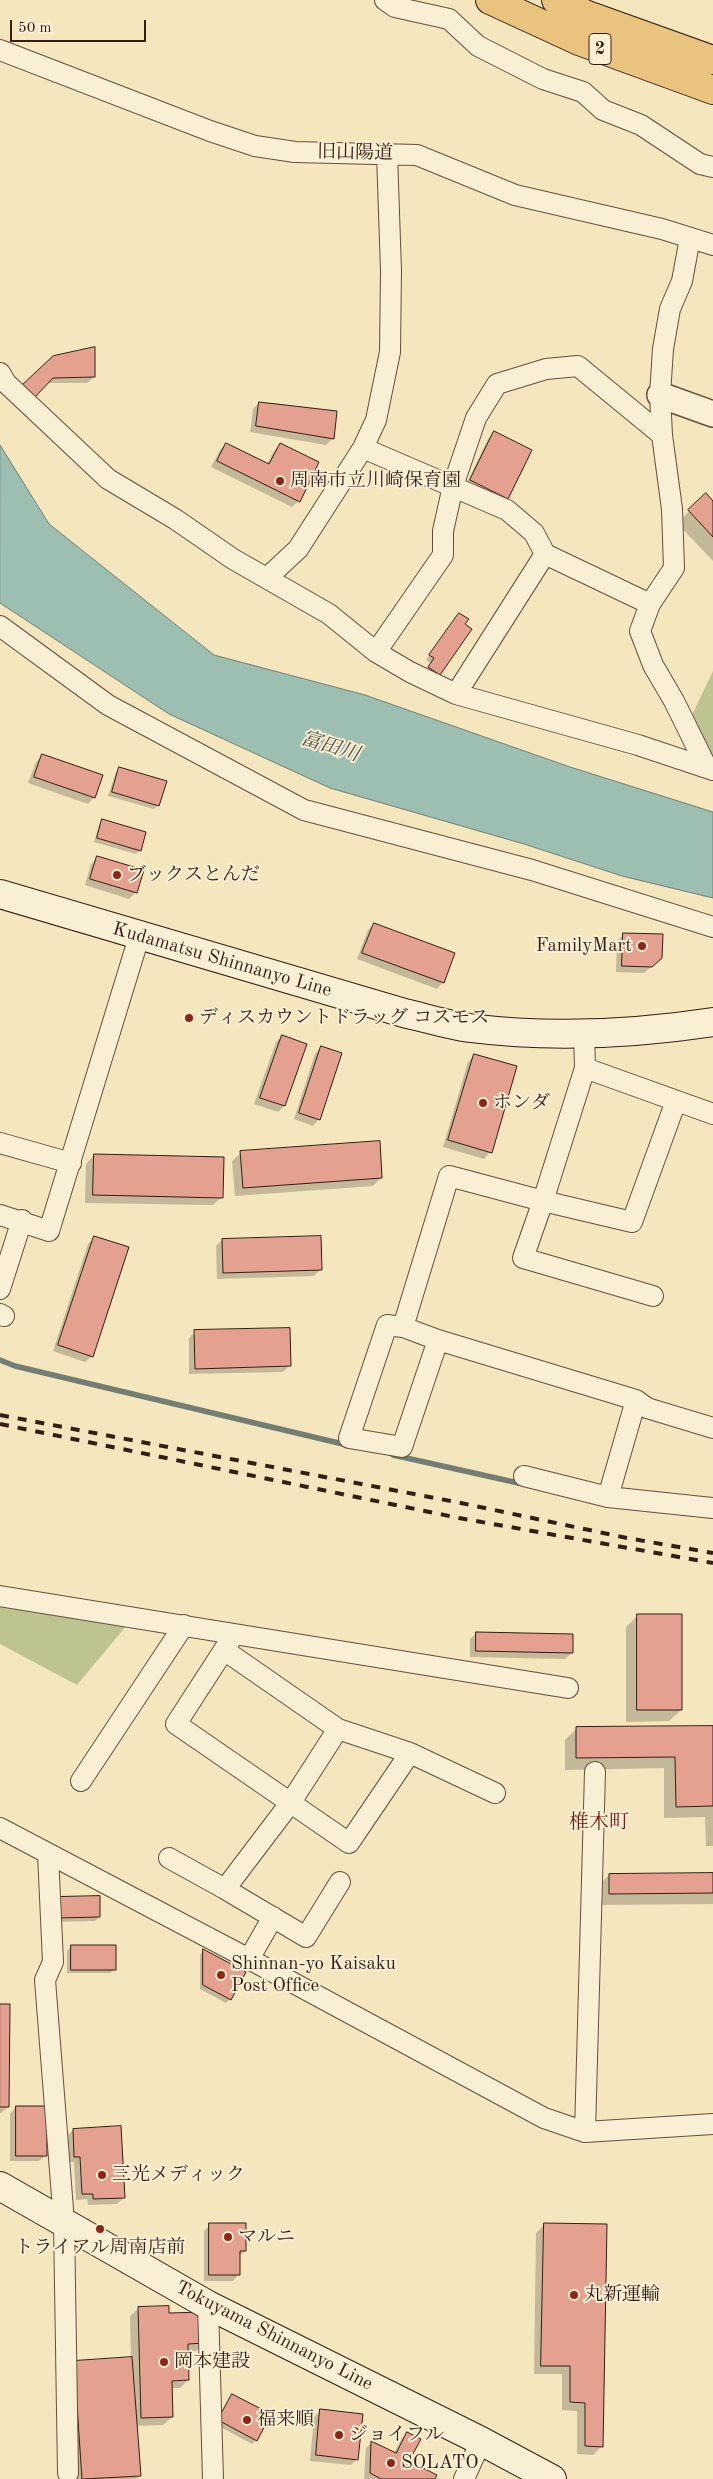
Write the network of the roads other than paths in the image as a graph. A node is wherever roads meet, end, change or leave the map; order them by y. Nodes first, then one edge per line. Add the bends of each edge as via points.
1 (385, 0) edge
2 (490, 0) edge
3 (556, 0) edge
4 (0, 50) edge
5 (713, 60) edge
6 (713, 90) edge
7 (387, 154) junction
8 (713, 167) edge
9 (690, 238) junction
10 (713, 245) edge
11 (0, 373) edge
12 (660, 395) junction
13 (713, 414) edge
14 (662, 435) junction
15 (363, 448) junction
16 (454, 486) junction
17 (546, 554) junction
18 (268, 577) junction
19 (650, 604) junction
20 (0, 626) edge
21 (376, 652) junction
22 (456, 694) junction
23 (710, 769) edge
24 (0, 894) edge
25 (713, 927) edge
26 (139, 937) junction
27 (713, 1022) edge
28 (584, 1033) junction
29 (585, 1068) junction
30 (676, 1101) junction
31 (713, 1114) edge
32 (0, 1143) edge
33 (71, 1163) junction
34 (544, 1201) junction
35 (0, 1215) edge
36 (22, 1220) junction
37 (0, 1288) edge
38 (653, 1296) dead end
39 (403, 1327) junction
40 (438, 1340) junction
41 (636, 1400) junction
42 (713, 1428) edge
43 (524, 1476) dead end
44 (608, 1497) junction
45 (713, 1508) edge
46 (0, 1596) edge
47 (184, 1625) junction
48 (235, 1633) junction
49 (224, 1650) junction
50 (568, 1688) dead end
51 (338, 1729) junction
52 (410, 1753) junction
53 (595, 1772) dead end
54 (81, 1781) dead end
55 (495, 1793) dead end
56 (291, 1802) junction
57 (0, 1828) edge
58 (48, 1854) junction
59 (169, 1858) dead end
60 (340, 1882) dead end
61 (225, 1889) junction
62 (273, 1917) junction
63 (249, 1959) junction
64 (713, 2124) edge
65 (585, 2132) junction
66 (0, 2186) edge
67 (64, 2222) junction
68 (208, 2305) junction
69 (481, 2441) junction
70 (68, 2474) dead end
71 (213, 2479) edge
72 (464, 2479) edge
73 (552, 2479) edge

1 - 8 street via 395,7 449,19 478,46 543,79 583,92 603,110 641,125 700,164
2 - 6 highway, 2 via 579,41
3 - 5 highway, 2 via 587,15
4 - 7 street, 旧山陽道 via 255,146 295,152
7 - 9 street, 旧山陽道 via 417,156 515,195
7 - 15 street via 390,352 376,420
9 - 10 street, 旧山陽道
9 - 12 street via 682,281 670,309
11 - 18 street via 6,383 108,479 175,518 233,559
12 - 13 street
12 - 14 street
14 - 16 street via 578,366 546,369 497,384 476,418
14 - 19 street via 672,510 674,568
15 - 16 street
15 - 18 street via 298,549
16 - 17 street via 507,510 534,533
16 - 21 street via 443,531 443,555
17 - 19 street
17 - 22 street
18 - 21 street via 329,614
19 - 23 street via 640,632 652,665
20 - 25 street via 108,705 304,810 532,870
21 - 22 street
22 - 23 street via 638,745
24 - 26 main road, Kudamatsu Shinnanyo Line
26 - 28 main road, Kudamatsu Shinnanyo Line via 460,1026
26 - 33 street
27 - 28 main road, Kudamatsu Shinnanyo Line via 665,1029
28 - 29 street
29 - 30 street
29 - 34 street
30 - 31 street
30 - 34 street via 632,1222
32 - 33 street
33 - 36 street via 49,1231
34 - 38 street via 523,1258
34 - 39 street via 449,1176
35 - 36 street
36 - 37 street
39 - 40 street
39 - 40 street via 387,1325 349,1438 402,1447
40 - 41 street
41 - 42 street via 647,1408
41 - 44 street
43 - 44 street
44 - 45 street
46 - 47 street
47 - 48 street
47 - 54 street
48 - 49 street
48 - 50 street
49 - 51 street
49 - 56 street via 176,1724
51 - 52 street
51 - 56 street
52 - 55 street
52 - 56 street via 349,1843
53 - 65 street
56 - 61 street
57 - 58 street
58 - 63 street
58 - 67 street via 52,1962 44,1980
59 - 61 street
60 - 62 street via 306,1937
61 - 62 street
62 - 63 street
63 - 65 street via 544,2118
64 - 65 street
66 - 67 main road, Tokuyama Shinnanyo Line
67 - 68 main road, Tokuyama Shinnanyo Line
67 - 70 street
68 - 69 main road, Tokuyama Shinnanyo Line
68 - 71 street
69 - 72 street
69 - 73 main road, Tokuyama Shinnanyo Line

